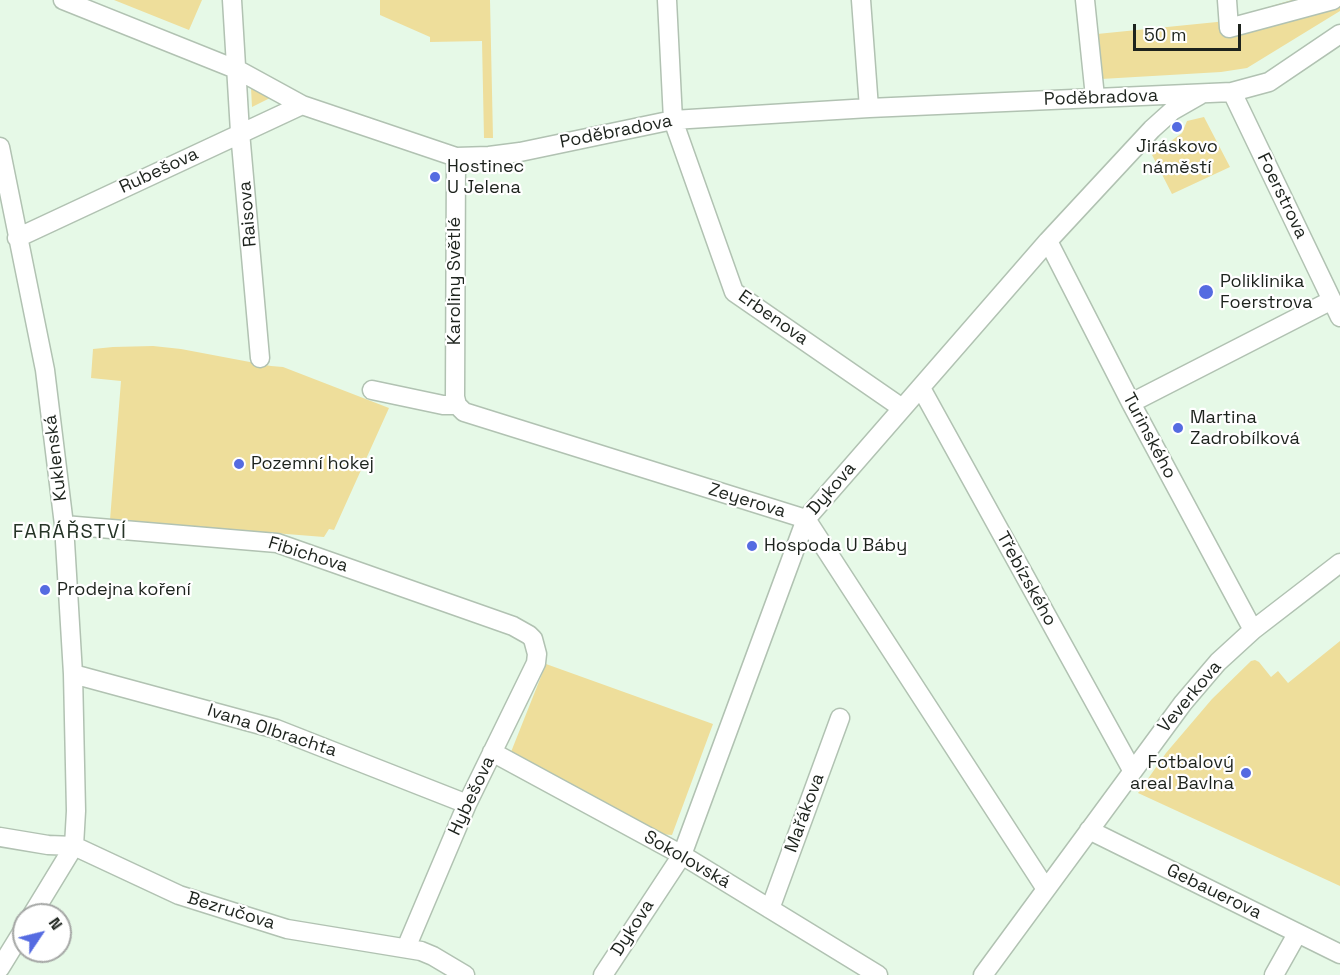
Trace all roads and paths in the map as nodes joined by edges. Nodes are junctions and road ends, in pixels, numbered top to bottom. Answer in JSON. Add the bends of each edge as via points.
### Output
{"nodes":[{"id":1,"x":63,"y":0,"type":"edge"},
{"id":2,"x":232,"y":0,"type":"edge"},
{"id":3,"x":668,"y":0,"type":"edge"},
{"id":4,"x":861,"y":0,"type":"edge"},
{"id":5,"x":1085,"y":0,"type":"edge"},
{"id":6,"x":1227,"y":0,"type":"edge"},
{"id":7,"x":1333,"y":0,"type":"edge"},
{"id":8,"x":1340,"y":34,"type":"edge"},
{"id":9,"x":238,"y":70,"type":"junction"},
{"id":10,"x":1232,"y":92,"type":"junction"},
{"id":11,"x":1202,"y":94,"type":"junction"},
{"id":12,"x":1095,"y":97,"type":"junction"},
{"id":13,"x":302,"y":105,"type":"junction"},
{"id":14,"x":869,"y":108,"type":"junction"},
{"id":15,"x":673,"y":120,"type":"junction"},
{"id":16,"x":240,"y":132,"type":"junction"},
{"id":17,"x":0,"y":147,"type":"edge"},
{"id":18,"x":456,"y":157,"type":"junction"},
{"id":19,"x":17,"y":238,"type":"junction"},
{"id":20,"x":1048,"y":241,"type":"junction"},
{"id":21,"x":1332,"y":300,"type":"junction"},
{"id":22,"x":1340,"y":317,"type":"edge"},
{"id":23,"x":260,"y":358,"type":"dead end"},
{"id":24,"x":921,"y":388,"type":"junction"},
{"id":25,"x":372,"y":390,"type":"dead end"},
{"id":26,"x":1131,"y":403,"type":"junction"},
{"id":27,"x":457,"y":405,"type":"junction"},
{"id":28,"x":902,"y":408,"type":"junction"},
{"id":29,"x":806,"y":519,"type":"junction"},
{"id":30,"x":64,"y":525,"type":"junction"},
{"id":31,"x":1340,"y":563,"type":"edge"},
{"id":32,"x":1253,"y":630,"type":"junction"},
{"id":33,"x":536,"y":644,"type":"joint"},
{"id":34,"x":73,"y":674,"type":"junction"},
{"id":35,"x":840,"y":718,"type":"dead end"},
{"id":36,"x":492,"y":752,"type":"junction"},
{"id":37,"x":1132,"y":770,"type":"junction"},
{"id":38,"x":467,"y":804,"type":"junction"},
{"id":39,"x":1089,"y":830,"type":"junction"},
{"id":40,"x":0,"y":837,"type":"edge"},
{"id":41,"x":74,"y":846,"type":"junction"},
{"id":42,"x":682,"y":855,"type":"junction"},
{"id":43,"x":1046,"y":889,"type":"junction"},
{"id":44,"x":39,"y":903,"type":"edge"},
{"id":45,"x":770,"y":909,"type":"junction"},
{"id":46,"x":1297,"y":934,"type":"junction"},
{"id":47,"x":12,"y":948,"type":"edge"},
{"id":48,"x":406,"y":948,"type":"junction"},
{"id":49,"x":1340,"y":954,"type":"edge"},
{"id":50,"x":0,"y":968,"type":"edge"},
{"id":51,"x":465,"y":975,"type":"edge"},
{"id":52,"x":603,"y":975,"type":"edge"},
{"id":53,"x":878,"y":975,"type":"edge"},
{"id":54,"x":983,"y":975,"type":"edge"},
{"id":55,"x":1274,"y":975,"type":"edge"}],
"edges":[{"from":1,"to":9,"type":"street","name":"Poděbradova"},
{"from":2,"to":9,"type":"street","name":"Raisova"},
{"from":3,"to":15,"type":"street","name":"Erbenova"},
{"from":4,"to":14,"type":"street"},
{"from":5,"to":12,"type":"street"},
{"from":6,"to":7,"type":"street","via":[[1229,28]]},
{"from":8,"to":10,"type":"street","via":[[1269,82]]},
{"from":9,"to":13,"type":"street","name":"Poděbradova"},
{"from":9,"to":16,"type":"street","name":"Raisova"},
{"from":10,"to":11,"type":"street"},
{"from":10,"to":21,"type":"street","name":"Foerstrova"},
{"from":11,"to":12,"type":"street","name":"Poděbradova"},
{"from":11,"to":20,"type":"street","name":"Dykova","via":[[1172,111],[1152,129]]},
{"from":12,"to":14,"type":"street","name":"Poděbradova"},
{"from":13,"to":16,"type":"street","name":"Rubešova"},
{"from":13,"to":18,"type":"street","name":"Poděbradova"},
{"from":14,"to":15,"type":"street","name":"Poděbradova"},
{"from":15,"to":18,"type":"street","name":"Poděbradova","via":[[520,152]]},
{"from":15,"to":28,"type":"street","name":"Erbenova","via":[[734,292]]},
{"from":16,"to":19,"type":"street","name":"Rubešova"},
{"from":16,"to":23,"type":"street","name":"Raisova"},
{"from":17,"to":19,"type":"street","name":"Kuklenská"},
{"from":18,"to":27,"type":"street","name":"Karoliny Světlé"},
{"from":19,"to":30,"type":"street","name":"Kuklenská","via":[[45,370]]},
{"from":20,"to":24,"type":"street","name":"Dykova"},
{"from":20,"to":26,"type":"street","name":"Turinského"},
{"from":21,"to":22,"type":"street","name":"Foerstrova"},
{"from":21,"to":26,"type":"street"},
{"from":24,"to":28,"type":"street","name":"Dykova"},
{"from":24,"to":37,"type":"street","name":"Třebízského"},
{"from":25,"to":27,"type":"street","name":"Zeyerova"},
{"from":26,"to":32,"type":"street","name":"Turinského"},
{"from":27,"to":29,"type":"street","name":"Zeyerova","via":[[464,412]]},
{"from":28,"to":29,"type":"street","name":"Dykova"},
{"from":29,"to":42,"type":"street","name":"Dykova"},
{"from":29,"to":43,"type":"street","name":"Zeyerova"},
{"from":30,"to":33,"type":"street","name":"Fibichova","via":[[277,543],[513,626]]},
{"from":30,"to":34,"type":"street","name":"Kuklenská"},
{"from":31,"to":32,"type":"street","name":"Veverkova"},
{"from":32,"to":37,"type":"street","name":"Veverkova","via":[[1182,702]]},
{"from":33,"to":36,"type":"street","name":"Hybešova","via":[[536,663]]},
{"from":34,"to":38,"type":"street","name":"Ivana Olbrachta","via":[[276,729]]},
{"from":34,"to":41,"type":"street","name":"Kuklenská"},
{"from":35,"to":45,"type":"street","name":"Mařákova"},
{"from":36,"to":38,"type":"street","name":"Hybešova"},
{"from":36,"to":42,"type":"street","name":"Sokolovská"},
{"from":37,"to":39,"type":"street","name":"Veverkova"},
{"from":38,"to":48,"type":"street","name":"Hybešova"},
{"from":39,"to":43,"type":"street","name":"Veverkova"},
{"from":39,"to":46,"type":"street","name":"Gebauerova"},
{"from":40,"to":41,"type":"street","name":"Bezručova"},
{"from":41,"to":44,"type":"street"},
{"from":41,"to":48,"type":"street","name":"Bezručova","via":[[179,895],[287,929]]},
{"from":42,"to":45,"type":"street","name":"Sokolovská"},
{"from":42,"to":52,"type":"street","name":"Dykova"},
{"from":43,"to":54,"type":"street","name":"Veverkova"},
{"from":45,"to":53,"type":"street","name":"Sokolovská"},
{"from":46,"to":49,"type":"street","name":"Gebauerova"},
{"from":46,"to":55,"type":"street"},
{"from":47,"to":50,"type":"street"},
{"from":48,"to":51,"type":"street","name":"Bezručova","via":[[433,956]]}]}
